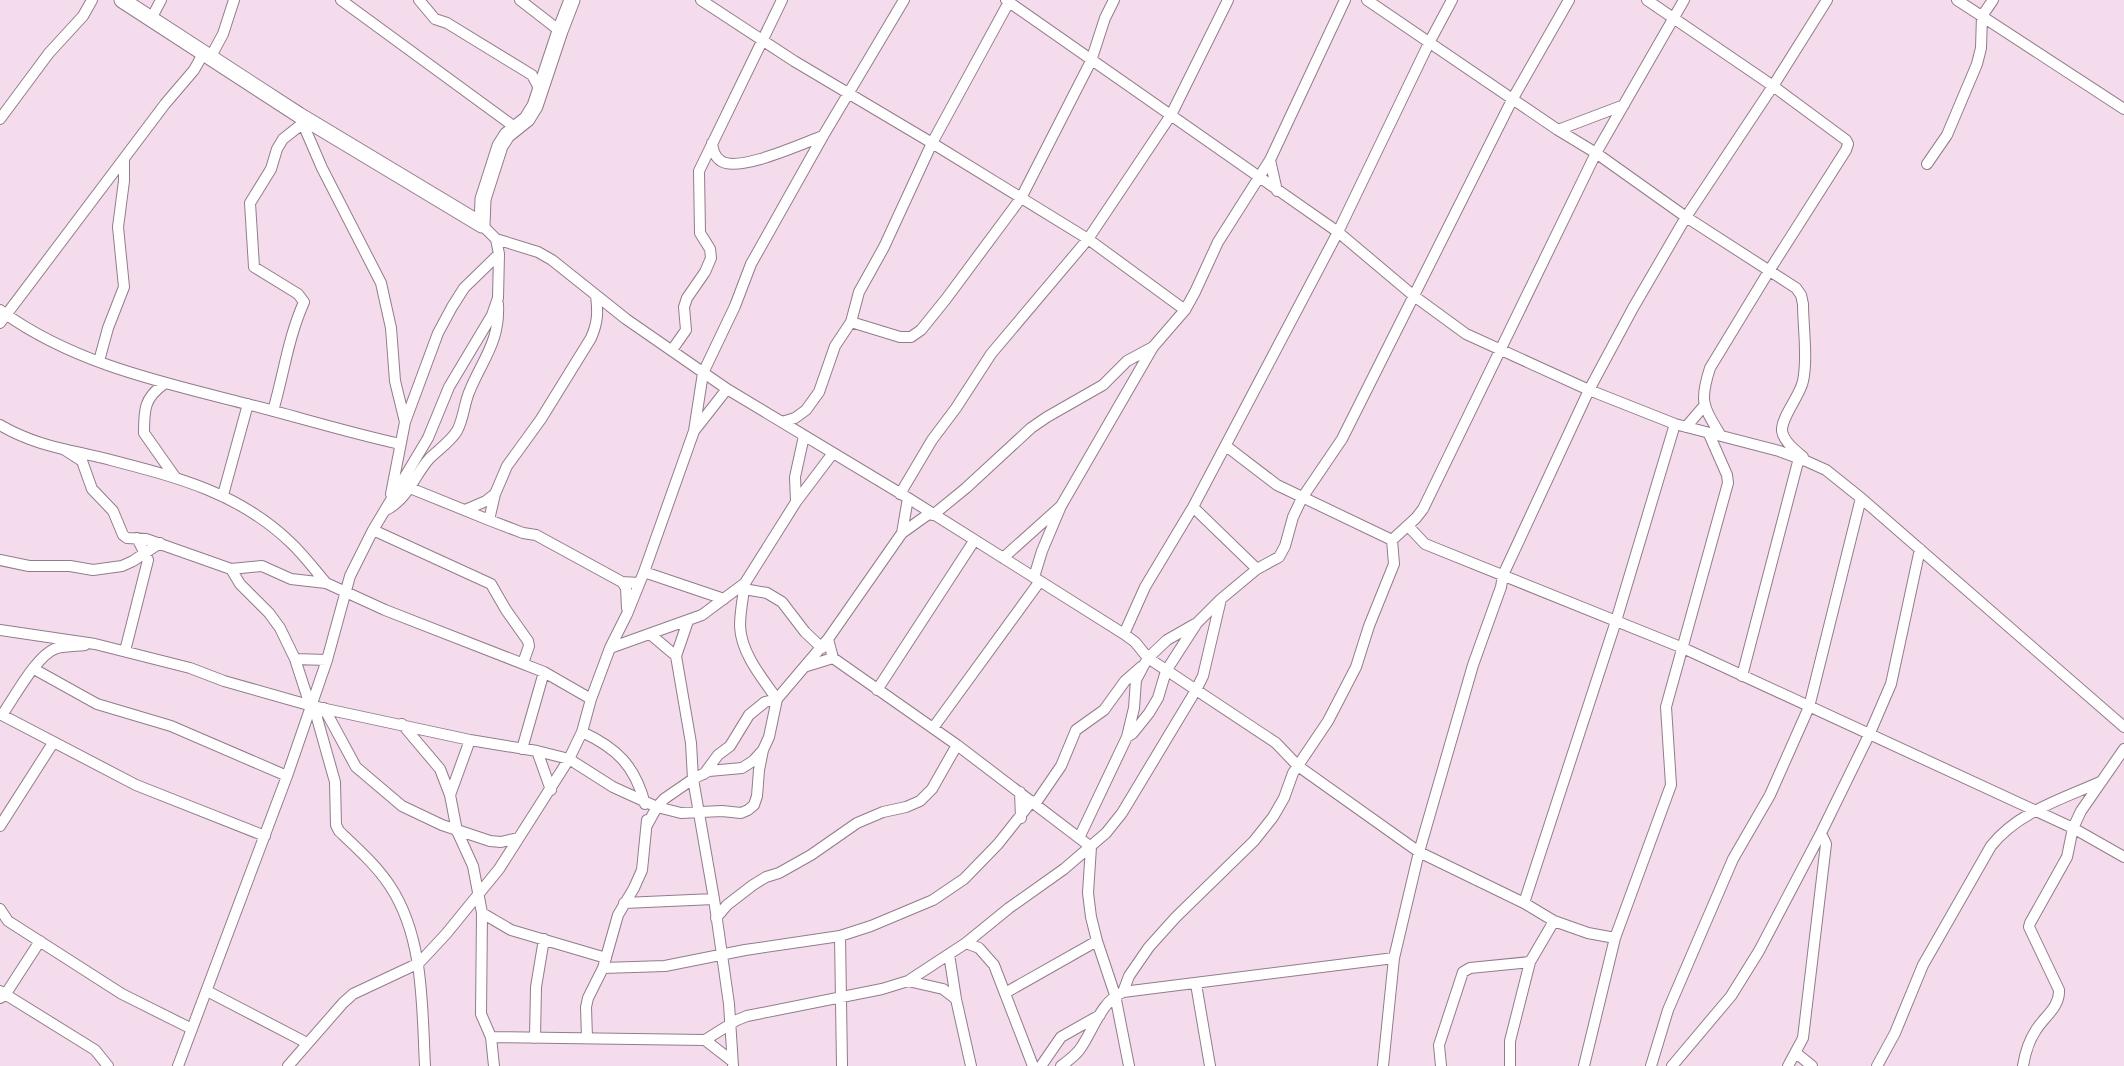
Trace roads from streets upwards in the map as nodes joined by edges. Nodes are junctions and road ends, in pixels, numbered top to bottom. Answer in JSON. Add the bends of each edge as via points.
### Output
{"nodes":[{"id":1,"x":92,"y":0,"type":"edge"},
{"id":2,"x":122,"y":0,"type":"edge"},
{"id":3,"x":161,"y":0,"type":"edge"},
{"id":4,"x":234,"y":0,"type":"edge"},
{"id":5,"x":341,"y":0,"type":"edge"},
{"id":6,"x":419,"y":0,"type":"edge"},
{"id":7,"x":520,"y":0,"type":"edge"},
{"id":8,"x":572,"y":0,"type":"edge"},
{"id":9,"x":701,"y":0,"type":"edge"},
{"id":10,"x":782,"y":0,"type":"edge"},
{"id":11,"x":904,"y":0,"type":"edge"},
{"id":12,"x":1114,"y":0,"type":"edge"},
{"id":13,"x":1228,"y":0,"type":"edge"},
{"id":14,"x":1345,"y":0,"type":"edge"},
{"id":15,"x":1368,"y":0,"type":"edge"},
{"id":16,"x":1452,"y":0,"type":"edge"},
{"id":17,"x":1569,"y":0,"type":"edge"},
{"id":18,"x":1647,"y":0,"type":"edge"},
{"id":19,"x":1684,"y":0,"type":"edge"},
{"id":20,"x":1827,"y":0,"type":"edge"},
{"id":21,"x":1957,"y":0,"type":"edge"},
{"id":22,"x":1993,"y":0,"type":"edge"},
{"id":23,"x":1008,"y":1,"type":"edge"},
{"id":24,"x":1982,"y":16,"type":"junction"},
{"id":25,"x":1674,"y":18,"type":"junction"},
{"id":26,"x":151,"y":19,"type":"junction"},
{"id":27,"x":560,"y":31,"type":"junction"},
{"id":28,"x":762,"y":40,"type":"junction"},
{"id":29,"x":1429,"y":43,"type":"junction"},
{"id":30,"x":207,"y":56,"type":"junction"},
{"id":31,"x":1091,"y":61,"type":"junction"},
{"id":32,"x":1773,"y":86,"type":"junction"},
{"id":33,"x":540,"y":90,"type":"junction"},
{"id":34,"x":849,"y":94,"type":"junction"},
{"id":35,"x":1512,"y":100,"type":"junction"},
{"id":36,"x":1624,"y":104,"type":"junction"},
{"id":37,"x":2124,"y":109,"type":"edge"},
{"id":38,"x":1171,"y":115,"type":"junction"},
{"id":39,"x":1,"y":116,"type":"edge"},
{"id":40,"x":300,"y":119,"type":"junction"},
{"id":41,"x":516,"y":128,"type":"junction"},
{"id":42,"x":1558,"y":130,"type":"junction"},
{"id":43,"x":823,"y":136,"type":"junction"},
{"id":44,"x":712,"y":143,"type":"junction"},
{"id":45,"x":932,"y":143,"type":"junction"},
{"id":46,"x":1596,"y":153,"type":"junction"},
{"id":47,"x":124,"y":160,"type":"junction"},
{"id":48,"x":1270,"y":160,"type":"junction"},
{"id":49,"x":1927,"y":164,"type":"dead end"},
{"id":50,"x":1260,"y":178,"type":"junction"},
{"id":51,"x":1277,"y":191,"type":"junction"},
{"id":52,"x":1020,"y":198,"type":"junction"},
{"id":53,"x":1686,"y":216,"type":"junction"},
{"id":54,"x":482,"y":225,"type":"junction"},
{"id":55,"x":1338,"y":232,"type":"junction"},
{"id":56,"x":496,"y":239,"type":"junction"},
{"id":57,"x":1088,"y":240,"type":"junction"},
{"id":58,"x":500,"y":254,"type":"junction"},
{"id":59,"x":1769,"y":270,"type":"junction"},
{"id":60,"x":596,"y":295,"type":"junction"},
{"id":61,"x":1414,"y":296,"type":"junction"},
{"id":62,"x":498,"y":298,"type":"junction"},
{"id":63,"x":3,"y":313,"type":"edge"},
{"id":64,"x":1182,"y":313,"type":"junction"},
{"id":65,"x":851,"y":322,"type":"junction"},
{"id":66,"x":0,"y":324,"type":"edge"},
{"id":67,"x":1153,"y":347,"type":"junction"},
{"id":68,"x":672,"y":350,"type":"junction"},
{"id":69,"x":1500,"y":351,"type":"junction"},
{"id":70,"x":99,"y":361,"type":"junction"},
{"id":71,"x":704,"y":373,"type":"junction"},
{"id":72,"x":164,"y":384,"type":"junction"},
{"id":73,"x":728,"y":389,"type":"junction"},
{"id":74,"x":1589,"y":390,"type":"junction"},
{"id":75,"x":248,"y":404,"type":"junction"},
{"id":76,"x":1704,"y":406,"type":"junction"},
{"id":77,"x":273,"y":410,"type":"junction"},
{"id":78,"x":405,"y":422,"type":"junction"},
{"id":79,"x":782,"y":422,"type":"junction"},
{"id":80,"x":0,"y":424,"type":"edge"},
{"id":81,"x":1675,"y":424,"type":"junction"},
{"id":82,"x":1686,"y":427,"type":"junction"},
{"id":83,"x":694,"y":431,"type":"junction"},
{"id":84,"x":1709,"y":434,"type":"junction"},
{"id":85,"x":804,"y":436,"type":"junction"},
{"id":86,"x":1721,"y":436,"type":"junction"},
{"id":87,"x":400,"y":444,"type":"junction"},
{"id":88,"x":1226,"y":446,"type":"junction"},
{"id":89,"x":65,"y":450,"type":"junction"},
{"id":90,"x":833,"y":453,"type":"junction"},
{"id":91,"x":1802,"y":459,"type":"junction"},
{"id":92,"x":174,"y":477,"type":"junction"},
{"id":93,"x":410,"y":488,"type":"junction"},
{"id":94,"x":495,"y":494,"type":"junction"},
{"id":95,"x":224,"y":495,"type":"junction"},
{"id":96,"x":904,"y":496,"type":"junction"},
{"id":97,"x":1302,"y":498,"type":"junction"},
{"id":98,"x":1861,"y":498,"type":"junction"},
{"id":99,"x":796,"y":502,"type":"junction"},
{"id":100,"x":387,"y":506,"type":"junction"},
{"id":101,"x":1061,"y":506,"type":"junction"},
{"id":102,"x":1193,"y":508,"type":"junction"},
{"id":103,"x":465,"y":510,"type":"junction"},
{"id":104,"x":932,"y":514,"type":"junction"},
{"id":105,"x":489,"y":520,"type":"junction"},
{"id":106,"x":1408,"y":526,"type":"junction"},
{"id":107,"x":373,"y":530,"type":"junction"},
{"id":108,"x":902,"y":533,"type":"junction"},
{"id":109,"x":137,"y":538,"type":"junction"},
{"id":110,"x":1392,"y":540,"type":"junction"},
{"id":111,"x":974,"y":541,"type":"junction"},
{"id":112,"x":160,"y":543,"type":"junction"},
{"id":113,"x":1920,"y":549,"type":"junction"},
{"id":114,"x":146,"y":553,"type":"junction"},
{"id":115,"x":1003,"y":558,"type":"junction"},
{"id":116,"x":0,"y":560,"type":"edge"},
{"id":117,"x":231,"y":569,"type":"junction"},
{"id":118,"x":1257,"y":569,"type":"junction"},
{"id":119,"x":644,"y":572,"type":"junction"},
{"id":120,"x":1503,"y":575,"type":"junction"},
{"id":121,"x":1037,"y":579,"type":"junction"},
{"id":122,"x":622,"y":582,"type":"junction"},
{"id":123,"x":326,"y":583,"type":"junction"},
{"id":124,"x":639,"y":583,"type":"junction"},
{"id":125,"x":744,"y":586,"type":"junction"},
{"id":126,"x":345,"y":591,"type":"junction"},
{"id":127,"x":724,"y":599,"type":"junction"},
{"id":128,"x":1221,"y":599,"type":"junction"},
{"id":129,"x":627,"y":614,"type":"junction"},
{"id":130,"x":688,"y":621,"type":"junction"},
{"id":131,"x":1616,"y":621,"type":"junction"},
{"id":132,"x":1197,"y":623,"type":"junction"},
{"id":133,"x":0,"y":630,"type":"edge"},
{"id":134,"x":650,"y":634,"type":"junction"},
{"id":135,"x":1124,"y":634,"type":"junction"},
{"id":136,"x":828,"y":639,"type":"junction"},
{"id":137,"x":95,"y":644,"type":"junction"},
{"id":138,"x":610,"y":648,"type":"junction"},
{"id":139,"x":822,"y":648,"type":"junction"},
{"id":140,"x":1683,"y":648,"type":"junction"},
{"id":141,"x":125,"y":651,"type":"junction"},
{"id":142,"x":676,"y":656,"type":"junction"},
{"id":143,"x":833,"y":658,"type":"junction"},
{"id":144,"x":295,"y":659,"type":"junction"},
{"id":145,"x":327,"y":660,"type":"junction"},
{"id":146,"x":1146,"y":662,"type":"junction"},
{"id":147,"x":523,"y":663,"type":"junction"},
{"id":148,"x":807,"y":666,"type":"junction"},
{"id":149,"x":34,"y":669,"type":"junction"},
{"id":150,"x":1166,"y":670,"type":"junction"},
{"id":151,"x":544,"y":672,"type":"junction"},
{"id":152,"x":1742,"y":676,"type":"junction"},
{"id":153,"x":877,"y":690,"type":"junction"},
{"id":154,"x":1196,"y":690,"type":"junction"},
{"id":155,"x":591,"y":699,"type":"junction"},
{"id":156,"x":777,"y":699,"type":"junction"},
{"id":157,"x":317,"y":706,"type":"junction"},
{"id":158,"x":1809,"y":707,"type":"junction"},
{"id":159,"x":1,"y":715,"type":"edge"},
{"id":160,"x":402,"y":724,"type":"junction"},
{"id":161,"x":2124,"y":727,"type":"edge"},
{"id":162,"x":933,"y":728,"type":"junction"},
{"id":163,"x":582,"y":732,"type":"junction"},
{"id":164,"x":1869,"y":735,"type":"junction"},
{"id":165,"x":1127,"y":736,"type":"junction"},
{"id":166,"x":470,"y":740,"type":"junction"},
{"id":167,"x":53,"y":743,"type":"junction"},
{"id":168,"x":957,"y":745,"type":"junction"},
{"id":169,"x":522,"y":749,"type":"junction"},
{"id":170,"x":2124,"y":749,"type":"edge"},
{"id":171,"x":763,"y":750,"type":"junction"},
{"id":172,"x":537,"y":751,"type":"junction"},
{"id":173,"x":569,"y":759,"type":"junction"},
{"id":174,"x":1298,"y":766,"type":"junction"},
{"id":175,"x":704,"y":774,"type":"junction"},
{"id":176,"x":287,"y":776,"type":"junction"},
{"id":177,"x":693,"y":779,"type":"junction"},
{"id":178,"x":2100,"y":782,"type":"junction"},
{"id":179,"x":551,"y":790,"type":"junction"},
{"id":180,"x":1020,"y":792,"type":"junction"},
{"id":181,"x":450,"y":795,"type":"junction"},
{"id":182,"x":644,"y":801,"type":"junction"},
{"id":183,"x":1034,"y":802,"type":"junction"},
{"id":184,"x":657,"y":807,"type":"junction"},
{"id":185,"x":2036,"y":812,"type":"junction"},
{"id":186,"x":699,"y":813,"type":"junction"},
{"id":187,"x":1021,"y":818,"type":"junction"},
{"id":188,"x":647,"y":825,"type":"junction"},
{"id":189,"x":0,"y":826,"type":"edge"},
{"id":190,"x":2073,"y":828,"type":"junction"},
{"id":191,"x":458,"y":831,"type":"junction"},
{"id":192,"x":1821,"y":833,"type":"junction"},
{"id":193,"x":265,"y":836,"type":"junction"},
{"id":194,"x":518,"y":838,"type":"junction"},
{"id":195,"x":1078,"y":838,"type":"junction"},
{"id":196,"x":1091,"y":847,"type":"junction"},
{"id":197,"x":1420,"y":852,"type":"junction"},
{"id":198,"x":2124,"y":857,"type":"edge"},
{"id":199,"x":479,"y":894,"type":"junction"},
{"id":200,"x":714,"y":899,"type":"junction"},
{"id":201,"x":624,"y":903,"type":"junction"},
{"id":202,"x":1524,"y":903,"type":"junction"},
{"id":203,"x":0,"y":909,"type":"edge"},
{"id":204,"x":482,"y":913,"type":"junction"},
{"id":205,"x":716,"y":918,"type":"junction"},
{"id":206,"x":1554,"y":921,"type":"junction"},
{"id":207,"x":840,"y":936,"type":"junction"},
{"id":208,"x":1615,"y":938,"type":"junction"},
{"id":209,"x":544,"y":940,"type":"junction"},
{"id":210,"x":40,"y":941,"type":"junction"},
{"id":211,"x":1097,"y":941,"type":"junction"},
{"id":212,"x":966,"y":943,"type":"junction"},
{"id":213,"x":949,"y":954,"type":"junction"},
{"id":214,"x":721,"y":956,"type":"junction"},
{"id":215,"x":606,"y":958,"type":"junction"},
{"id":216,"x":1394,"y":958,"type":"junction"},
{"id":217,"x":1530,"y":962,"type":"junction"},
{"id":218,"x":419,"y":963,"type":"junction"},
{"id":219,"x":603,"y":968,"type":"junction"},
{"id":220,"x":908,"y":981,"type":"junction"},
{"id":221,"x":1196,"y":984,"type":"junction"},
{"id":222,"x":207,"y":991,"type":"junction"},
{"id":223,"x":1005,"y":992,"type":"junction"},
{"id":224,"x":2,"y":994,"type":"edge"},
{"id":225,"x":1119,"y":994,"type":"junction"},
{"id":226,"x":841,"y":997,"type":"junction"},
{"id":227,"x":956,"y":999,"type":"junction"},
{"id":228,"x":1100,"y":1015,"type":"junction"},
{"id":229,"x":730,"y":1024,"type":"junction"},
{"id":230,"x":192,"y":1029,"type":"junction"},
{"id":231,"x":491,"y":1037,"type":"junction"},
{"id":232,"x":535,"y":1038,"type":"junction"},
{"id":233,"x":587,"y":1038,"type":"junction"},
{"id":234,"x":705,"y":1040,"type":"junction"},
{"id":235,"x":307,"y":1043,"type":"junction"},
{"id":236,"x":1796,"y":1053,"type":"junction"},
{"id":237,"x":732,"y":1064,"type":"edge"},
{"id":238,"x":108,"y":1066,"type":"edge"},
{"id":239,"x":178,"y":1066,"type":"edge"},
{"id":240,"x":288,"y":1066,"type":"edge"},
{"id":241,"x":426,"y":1066,"type":"edge"},
{"id":242,"x":494,"y":1066,"type":"edge"},
{"id":243,"x":842,"y":1066,"type":"edge"},
{"id":244,"x":971,"y":1066,"type":"edge"},
{"id":245,"x":1033,"y":1066,"type":"edge"},
{"id":246,"x":1041,"y":1066,"type":"edge"},
{"id":247,"x":1061,"y":1066,"type":"edge"},
{"id":248,"x":1129,"y":1066,"type":"edge"},
{"id":249,"x":1210,"y":1066,"type":"edge"},
{"id":250,"x":1383,"y":1066,"type":"edge"},
{"id":251,"x":1441,"y":1066,"type":"edge"},
{"id":252,"x":1510,"y":1066,"type":"edge"},
{"id":253,"x":1584,"y":1066,"type":"edge"},
{"id":254,"x":1651,"y":1066,"type":"edge"},
{"id":255,"x":1672,"y":1066,"type":"edge"},
{"id":256,"x":1788,"y":1066,"type":"edge"},
{"id":257,"x":1812,"y":1066,"type":"edge"},
{"id":258,"x":1877,"y":1066,"type":"edge"},
{"id":259,"x":2023,"y":1066,"type":"edge"}],
"edges":[{"from":1,"to":39,"type":"street","via":[[83,16],[49,52]]},
{"from":2,"to":26,"type":"street"},
{"from":3,"to":26,"type":"street"},
{"from":4,"to":30,"type":"street","via":[[223,34]]},
{"from":5,"to":41,"type":"street"},
{"from":6,"to":33,"type":"street","via":[[435,19],[447,23],[532,75]]},
{"from":7,"to":27,"type":"street"},
{"from":8,"to":27,"type":"street"},
{"from":9,"to":28,"type":"street"},
{"from":10,"to":28,"type":"street"},
{"from":11,"to":34,"type":"street"},
{"from":12,"to":31,"type":"street","via":[[1105,18]]},
{"from":13,"to":38,"type":"street"},
{"from":14,"to":48,"type":"street"},
{"from":15,"to":29,"type":"street"},
{"from":16,"to":29,"type":"street"},
{"from":17,"to":35,"type":"street"},
{"from":18,"to":25,"type":"street"},
{"from":19,"to":25,"type":"street"},
{"from":20,"to":32,"type":"street"},
{"from":21,"to":24,"type":"street"},
{"from":22,"to":24,"type":"street"},
{"from":23,"to":31,"type":"street"},
{"from":23,"to":45,"type":"street"},
{"from":24,"to":37,"type":"street"},
{"from":24,"to":49,"type":"street","via":[[1981,48],[1977,64],[1947,135]]},
{"from":25,"to":32,"type":"street"},
{"from":25,"to":36,"type":"street"},
{"from":26,"to":30,"type":"street"},
{"from":27,"to":33,"type":"street"},
{"from":28,"to":34,"type":"street"},
{"from":28,"to":44,"type":"street"},
{"from":29,"to":35,"type":"street"},
{"from":29,"to":55,"type":"street"},
{"from":30,"to":40,"type":"street"},
{"from":30,"to":47,"type":"street","via":[[165,104]]},
{"from":31,"to":38,"type":"street"},
{"from":31,"to":52,"type":"street"},
{"from":32,"to":53,"type":"street"},
{"from":32,"to":59,"type":"street","via":[[1848,144]]},
{"from":33,"to":41,"type":"street","via":[[527,119]]},
{"from":34,"to":43,"type":"street"},
{"from":34,"to":45,"type":"street"},
{"from":35,"to":42,"type":"street"},
{"from":35,"to":61,"type":"street"},
{"from":36,"to":42,"type":"street"},
{"from":36,"to":46,"type":"street"},
{"from":38,"to":50,"type":"street"},
{"from":38,"to":57,"type":"street"},
{"from":40,"to":54,"type":"street"},
{"from":40,"to":77,"type":"street","via":[[277,149],[271,169],[254,195],[250,207],[254,267],[298,294],[304,302],[290,337],[283,376]]},
{"from":40,"to":78,"type":"street","via":[[381,283],[391,328],[395,381]]},
{"from":41,"to":54,"type":"street","via":[[507,135],[500,146],[482,199]]},
{"from":42,"to":46,"type":"street"},
{"from":43,"to":44,"type":"street","via":[[760,160],[736,164],[722,162],[716,157]]},
{"from":43,"to":71,"type":"street","via":[[751,264]]},
{"from":44,"to":68,"type":"street","via":[[698,176],[701,202],[698,223],[700,233],[710,249],[711,258],[705,272],[687,298],[684,307],[686,330]]},
{"from":45,"to":52,"type":"street"},
{"from":45,"to":65,"type":"street","via":[[884,247],[859,292]]},
{"from":46,"to":53,"type":"street"},
{"from":46,"to":69,"type":"street"},
{"from":47,"to":63,"type":"street"},
{"from":47,"to":70,"type":"street","via":[[118,227],[124,287],[108,328]]},
{"from":48,"to":50,"type":"street"},
{"from":48,"to":51,"type":"street"},
{"from":50,"to":51,"type":"street"},
{"from":50,"to":64,"type":"street","via":[[1218,242],[1195,292]]},
{"from":51,"to":55,"type":"street"},
{"from":52,"to":57,"type":"street"},
{"from":52,"to":65,"type":"street","via":[[969,270],[921,330],[911,337],[900,337]]},
{"from":53,"to":59,"type":"street"},
{"from":53,"to":74,"type":"street"},
{"from":54,"to":56,"type":"street"},
{"from":55,"to":61,"type":"street"},
{"from":55,"to":88,"type":"street"},
{"from":56,"to":58,"type":"street"},
{"from":56,"to":60,"type":"street","via":[[538,252]]},
{"from":57,"to":64,"type":"street","via":[[1175,302]]},
{"from":57,"to":96,"type":"street","via":[[991,354],[932,440]]},
{"from":58,"to":62,"type":"street"},
{"from":58,"to":78,"type":"street","via":[[464,288],[452,307],[427,358]]},
{"from":59,"to":76,"type":"street","via":[[1710,368],[1704,385]]},
{"from":59,"to":91,"type":"street","via":[[1796,288],[1802,304],[1804,378],[1782,425],[1786,441]]},
{"from":60,"to":68,"type":"street"},
{"from":60,"to":94,"type":"street","via":[[597,324],[590,338],[541,419],[507,466]]},
{"from":61,"to":69,"type":"street","via":[[1466,334]]},
{"from":61,"to":97,"type":"street","via":[[1342,439]]},
{"from":62,"to":93,"type":"street","via":[[499,317],[491,349],[470,390],[460,424],[456,432],[429,460]]},
{"from":62,"to":100,"type":"street","via":[[481,337],[449,386],[428,438]]},
{"from":63,"to":66,"type":"street"},
{"from":63,"to":70,"type":"street","via":[[33,332]]},
{"from":64,"to":67,"type":"street"},
{"from":65,"to":79,"type":"street","via":[[835,346],[819,392],[806,410],[795,418]]},
{"from":67,"to":101,"type":"street"},
{"from":67,"to":104,"type":"street","via":[[1127,361],[1103,385],[1031,428],[966,488]]},
{"from":68,"to":71,"type":"street"},
{"from":69,"to":74,"type":"street"},
{"from":69,"to":106,"type":"street","via":[[1423,509]]},
{"from":70,"to":72,"type":"street"},
{"from":71,"to":73,"type":"street"},
{"from":71,"to":83,"type":"street"},
{"from":72,"to":75,"type":"street"},
{"from":72,"to":92,"type":"street","via":[[152,392],[148,399],[144,433]]},
{"from":73,"to":79,"type":"street"},
{"from":73,"to":83,"type":"street"},
{"from":74,"to":81,"type":"street"},
{"from":74,"to":120,"type":"street"},
{"from":75,"to":77,"type":"street"},
{"from":75,"to":95,"type":"street"},
{"from":76,"to":82,"type":"street"},
{"from":76,"to":86,"type":"street"},
{"from":77,"to":87,"type":"street","via":[[353,434]]},
{"from":78,"to":87,"type":"street"},
{"from":79,"to":85,"type":"street"},
{"from":80,"to":89,"type":"street","via":[[29,440]]},
{"from":81,"to":82,"type":"street"},
{"from":81,"to":131,"type":"street"},
{"from":82,"to":84,"type":"street"},
{"from":83,"to":119,"type":"street"},
{"from":84,"to":86,"type":"street"},
{"from":84,"to":140,"type":"street","via":[[1728,483]]},
{"from":85,"to":90,"type":"street"},
{"from":85,"to":99,"type":"street","via":[[795,477]]},
{"from":86,"to":91,"type":"street"},
{"from":87,"to":100,"type":"street"},
{"from":88,"to":97,"type":"street","via":[[1277,485]]},
{"from":88,"to":102,"type":"street"},
{"from":89,"to":92,"type":"street"},
{"from":89,"to":109,"type":"street","via":[[82,461],[92,489],[112,511],[123,535],[127,538]]},
{"from":90,"to":96,"type":"street"},
{"from":90,"to":99,"type":"street"},
{"from":91,"to":98,"type":"street","via":[[1826,470]]},
{"from":91,"to":152,"type":"street"},
{"from":92,"to":95,"type":"street"},
{"from":93,"to":100,"type":"street","via":[[393,506]]},
{"from":93,"to":103,"type":"street"},
{"from":94,"to":103,"type":"street"},
{"from":94,"to":105,"type":"street"},
{"from":95,"to":123,"type":"street","via":[[284,536]]},
{"from":96,"to":104,"type":"street"},
{"from":96,"to":108,"type":"street"},
{"from":97,"to":110,"type":"street"},
{"from":97,"to":118,"type":"street","via":[[1292,517],[1285,546],[1278,557]]},
{"from":98,"to":113,"type":"street"},
{"from":98,"to":158,"type":"street"},
{"from":99,"to":125,"type":"street"},
{"from":100,"to":107,"type":"street"},
{"from":101,"to":115,"type":"street"},
{"from":101,"to":121,"type":"street","via":[[1042,551]]},
{"from":102,"to":118,"type":"street"},
{"from":102,"to":135,"type":"street","via":[[1146,587]]},
{"from":103,"to":105,"type":"street"},
{"from":104,"to":108,"type":"street"},
{"from":104,"to":111,"type":"street"},
{"from":105,"to":122,"type":"street","via":[[523,533],[536,535]]},
{"from":106,"to":110,"type":"street"},
{"from":106,"to":120,"type":"street","via":[[1425,544]]},
{"from":107,"to":126,"type":"street","via":[[358,557]]},
{"from":107,"to":147,"type":"street","via":[[491,584],[528,641],[529,646]]},
{"from":108,"to":136,"type":"street"},
{"from":109,"to":112,"type":"street"},
{"from":109,"to":114,"type":"street"},
{"from":110,"to":174,"type":"street","via":[[1394,564],[1356,667],[1328,721]]},
{"from":111,"to":115,"type":"street"},
{"from":111,"to":153,"type":"street"},
{"from":112,"to":114,"type":"street"},
{"from":112,"to":117,"type":"street"},
{"from":113,"to":161,"type":"street"},
{"from":113,"to":164,"type":"street","via":[[1890,684]]},
{"from":114,"to":116,"type":"street","via":[[122,566],[93,570],[70,566],[29,566]]},
{"from":114,"to":141,"type":"street","via":[[147,568]]},
{"from":115,"to":121,"type":"street"},
{"from":117,"to":123,"type":"street","via":[[262,566],[291,580]]},
{"from":117,"to":144,"type":"street","via":[[240,584],[280,628]]},
{"from":118,"to":128,"type":"street"},
{"from":119,"to":124,"type":"street"},
{"from":119,"to":127,"type":"street"},
{"from":120,"to":131,"type":"street"},
{"from":120,"to":197,"type":"street","via":[[1458,713]]},
{"from":121,"to":135,"type":"street"},
{"from":121,"to":162,"type":"street"},
{"from":122,"to":124,"type":"street"},
{"from":122,"to":129,"type":"street","via":[[626,588]]},
{"from":123,"to":126,"type":"street"},
{"from":124,"to":129,"type":"street"},
{"from":125,"to":127,"type":"street"},
{"from":125,"to":139,"type":"street","via":[[767,593],[782,602],[805,632]]},
{"from":125,"to":156,"type":"street","via":[[740,625],[746,651]]},
{"from":126,"to":145,"type":"street"},
{"from":126,"to":147,"type":"street","via":[[385,610]]},
{"from":127,"to":130,"type":"street","via":[[702,615]]},
{"from":128,"to":132,"type":"street"},
{"from":128,"to":154,"type":"street","via":[[1203,676]]},
{"from":129,"to":138,"type":"street"},
{"from":130,"to":134,"type":"street"},
{"from":130,"to":142,"type":"street"},
{"from":131,"to":140,"type":"street"},
{"from":131,"to":202,"type":"street"},
{"from":132,"to":146,"type":"street","via":[[1167,640]]},
{"from":132,"to":150,"type":"street"},
{"from":133,"to":137,"type":"street"},
{"from":134,"to":138,"type":"street"},
{"from":134,"to":142,"type":"street"},
{"from":135,"to":146,"type":"street","via":[[1135,642]]},
{"from":136,"to":139,"type":"street"},
{"from":136,"to":143,"type":"street"},
{"from":137,"to":141,"type":"street"},
{"from":137,"to":149,"type":"street","via":[[56,648]]},
{"from":138,"to":155,"type":"street"},
{"from":139,"to":148,"type":"street"},
{"from":140,"to":152,"type":"street"},
{"from":140,"to":208,"type":"street","via":[[1666,708],[1671,785]]},
{"from":141,"to":157,"type":"street"},
{"from":142,"to":177,"type":"street"},
{"from":143,"to":148,"type":"street"},
{"from":143,"to":153,"type":"street"},
{"from":144,"to":145,"type":"street"},
{"from":144,"to":157,"type":"street","via":[[307,696]]},
{"from":145,"to":157,"type":"street"},
{"from":146,"to":150,"type":"street"},
{"from":146,"to":165,"type":"street","via":[[1136,680],[1134,708]]},
{"from":146,"to":183,"type":"street","via":[[1125,681],[1104,710],[1076,730],[1061,766]]},
{"from":147,"to":151,"type":"street"},
{"from":148,"to":156,"type":"street"},
{"from":149,"to":159,"type":"street"},
{"from":149,"to":176,"type":"street","via":[[97,704],[171,726]]},
{"from":150,"to":154,"type":"street"},
{"from":150,"to":165,"type":"street","via":[[1158,698],[1133,733]]},
{"from":151,"to":155,"type":"street"},
{"from":151,"to":169,"type":"street"},
{"from":152,"to":158,"type":"street"},
{"from":153,"to":162,"type":"street"},
{"from":154,"to":174,"type":"street","via":[[1276,743]]},
{"from":154,"to":196,"type":"street","via":[[1122,813]]},
{"from":155,"to":163,"type":"street"},
{"from":156,"to":171,"type":"street","via":[[769,737]]},
{"from":156,"to":175,"type":"street","via":[[765,702],[749,714],[730,746],[718,755]]},
{"from":157,"to":160,"type":"street"},
{"from":157,"to":176,"type":"street"},
{"from":157,"to":191,"type":"street","via":[[365,776],[402,806]]},
{"from":157,"to":218,"type":"street","via":[[317,718],[335,782],[336,825],[391,887]]},
{"from":158,"to":164,"type":"street"},
{"from":158,"to":254,"type":"street","via":[[1770,795],[1732,859],[1668,1010]]},
{"from":159,"to":167,"type":"street"},
{"from":160,"to":166,"type":"street"},
{"from":160,"to":181,"type":"street","via":[[440,769]]},
{"from":162,"to":168,"type":"street"},
{"from":163,"to":173,"type":"street"},
{"from":163,"to":182,"type":"street","via":[[608,745],[623,759],[634,775]]},
{"from":164,"to":185,"type":"street"},
{"from":164,"to":192,"type":"street"},
{"from":165,"to":195,"type":"street"},
{"from":166,"to":169,"type":"street"},
{"from":166,"to":181,"type":"street"},
{"from":167,"to":189,"type":"street"},
{"from":167,"to":193,"type":"street","via":[[136,785]]},
{"from":168,"to":180,"type":"street"},
{"from":168,"to":205,"type":"street","via":[[932,789],[920,801],[858,823],[811,855],[753,885],[727,904]]},
{"from":169,"to":172,"type":"street"},
{"from":170,"to":178,"type":"street"},
{"from":171,"to":175,"type":"street","via":[[753,762],[742,768]]},
{"from":171,"to":186,"type":"street","via":[[758,796],[754,805],[741,813]]},
{"from":172,"to":173,"type":"street"},
{"from":172,"to":179,"type":"street"},
{"from":173,"to":179,"type":"street"},
{"from":173,"to":182,"type":"street","via":[[613,787]]},
{"from":174,"to":197,"type":"street"},
{"from":174,"to":225,"type":"street","via":[[1273,817],[1254,841],[1176,917],[1149,948]]},
{"from":175,"to":177,"type":"street"},
{"from":176,"to":193,"type":"street"},
{"from":177,"to":184,"type":"street","via":[[664,799]]},
{"from":177,"to":186,"type":"street"},
{"from":178,"to":185,"type":"street"},
{"from":178,"to":190,"type":"street"},
{"from":179,"to":194,"type":"street"},
{"from":180,"to":183,"type":"street"},
{"from":180,"to":187,"type":"street"},
{"from":181,"to":191,"type":"street"},
{"from":182,"to":184,"type":"street"},
{"from":182,"to":188,"type":"street"},
{"from":183,"to":187,"type":"street"},
{"from":183,"to":195,"type":"street"},
{"from":184,"to":186,"type":"street","via":[[681,813]]},
{"from":184,"to":188,"type":"street"},
{"from":185,"to":190,"type":"street"},
{"from":185,"to":258,"type":"street","via":[[2015,822],[2000,834],[1991,846],[1923,965],[1895,1033]]},
{"from":186,"to":200,"type":"street"},
{"from":187,"to":207,"type":"street","via":[[978,865],[949,890],[933,900]]},
{"from":188,"to":201,"type":"street","via":[[642,870]]},
{"from":190,"to":198,"type":"street"},
{"from":190,"to":259,"type":"street","via":[[2067,857],[2030,923],[2029,928],[2060,996],[2029,1042]]},
{"from":191,"to":194,"type":"street","via":[[490,841],[501,842]]},
{"from":191,"to":199,"type":"street","via":[[473,866]]},
{"from":192,"to":236,"type":"street","via":[[1826,844],[1803,1038]]},
{"from":192,"to":255,"type":"street","via":[[1759,951],[1731,996]]},
{"from":193,"to":222,"type":"street"},
{"from":194,"to":199,"type":"street","via":[[499,869]]},
{"from":195,"to":196,"type":"street"},
{"from":196,"to":211,"type":"street","via":[[1088,893]]},
{"from":196,"to":212,"type":"street"},
{"from":197,"to":202,"type":"street"},
{"from":197,"to":216,"type":"street"},
{"from":199,"to":204,"type":"street"},
{"from":199,"to":218,"type":"street"},
{"from":200,"to":201,"type":"street"},
{"from":200,"to":205,"type":"street"},
{"from":201,"to":215,"type":"street"},
{"from":202,"to":206,"type":"street"},
{"from":203,"to":210,"type":"street","via":[[8,920]]},
{"from":204,"to":209,"type":"street","via":[[506,928]]},
{"from":204,"to":231,"type":"street","via":[[481,1009]]},
{"from":205,"to":214,"type":"street"},
{"from":206,"to":208,"type":"street","via":[[1588,933]]},
{"from":206,"to":217,"type":"street"},
{"from":207,"to":214,"type":"street"},
{"from":207,"to":226,"type":"street"},
{"from":208,"to":253,"type":"street"},
{"from":209,"to":215,"type":"street"},
{"from":209,"to":232,"type":"street","via":[[536,986]]},
{"from":210,"to":224,"type":"street"},
{"from":210,"to":230,"type":"street","via":[[122,994]]},
{"from":211,"to":223,"type":"street"},
{"from":211,"to":225,"type":"street"},
{"from":212,"to":213,"type":"street"},
{"from":212,"to":223,"type":"street","via":[[979,948],[989,958]]},
{"from":213,"to":220,"type":"street"},
{"from":213,"to":227,"type":"street"},
{"from":214,"to":219,"type":"street","via":[[665,966]]},
{"from":214,"to":229,"type":"street"},
{"from":215,"to":219,"type":"street"},
{"from":216,"to":221,"type":"street"},
{"from":216,"to":250,"type":"street"},
{"from":217,"to":251,"type":"street","via":[[1470,968],[1463,972],[1439,1045]]},
{"from":217,"to":252,"type":"street","via":[[1510,1041]]},
{"from":218,"to":235,"type":"street","via":[[353,994]]},
{"from":218,"to":241,"type":"street"},
{"from":219,"to":233,"type":"street","via":[[588,998]]},
{"from":220,"to":226,"type":"street"},
{"from":220,"to":227,"type":"street","via":[[943,989]]},
{"from":221,"to":225,"type":"street"},
{"from":221,"to":249,"type":"street"},
{"from":222,"to":230,"type":"street"},
{"from":222,"to":235,"type":"street"},
{"from":223,"to":245,"type":"street"},
{"from":224,"to":238,"type":"street","via":[[95,1050]]},
{"from":225,"to":228,"type":"street"},
{"from":225,"to":248,"type":"street"},
{"from":226,"to":229,"type":"street","via":[[747,1016]]},
{"from":226,"to":243,"type":"street"},
{"from":227,"to":244,"type":"street"},
{"from":228,"to":246,"type":"street","via":[[1061,1037]]},
{"from":228,"to":247,"type":"street","via":[[1079,1050]]},
{"from":229,"to":234,"type":"street"},
{"from":229,"to":237,"type":"street"},
{"from":230,"to":239,"type":"street"},
{"from":231,"to":232,"type":"street"},
{"from":231,"to":242,"type":"street"},
{"from":232,"to":233,"type":"street"},
{"from":233,"to":234,"type":"street"},
{"from":234,"to":237,"type":"street"},
{"from":235,"to":240,"type":"street"},
{"from":236,"to":256,"type":"street"},
{"from":236,"to":257,"type":"street"}]}
